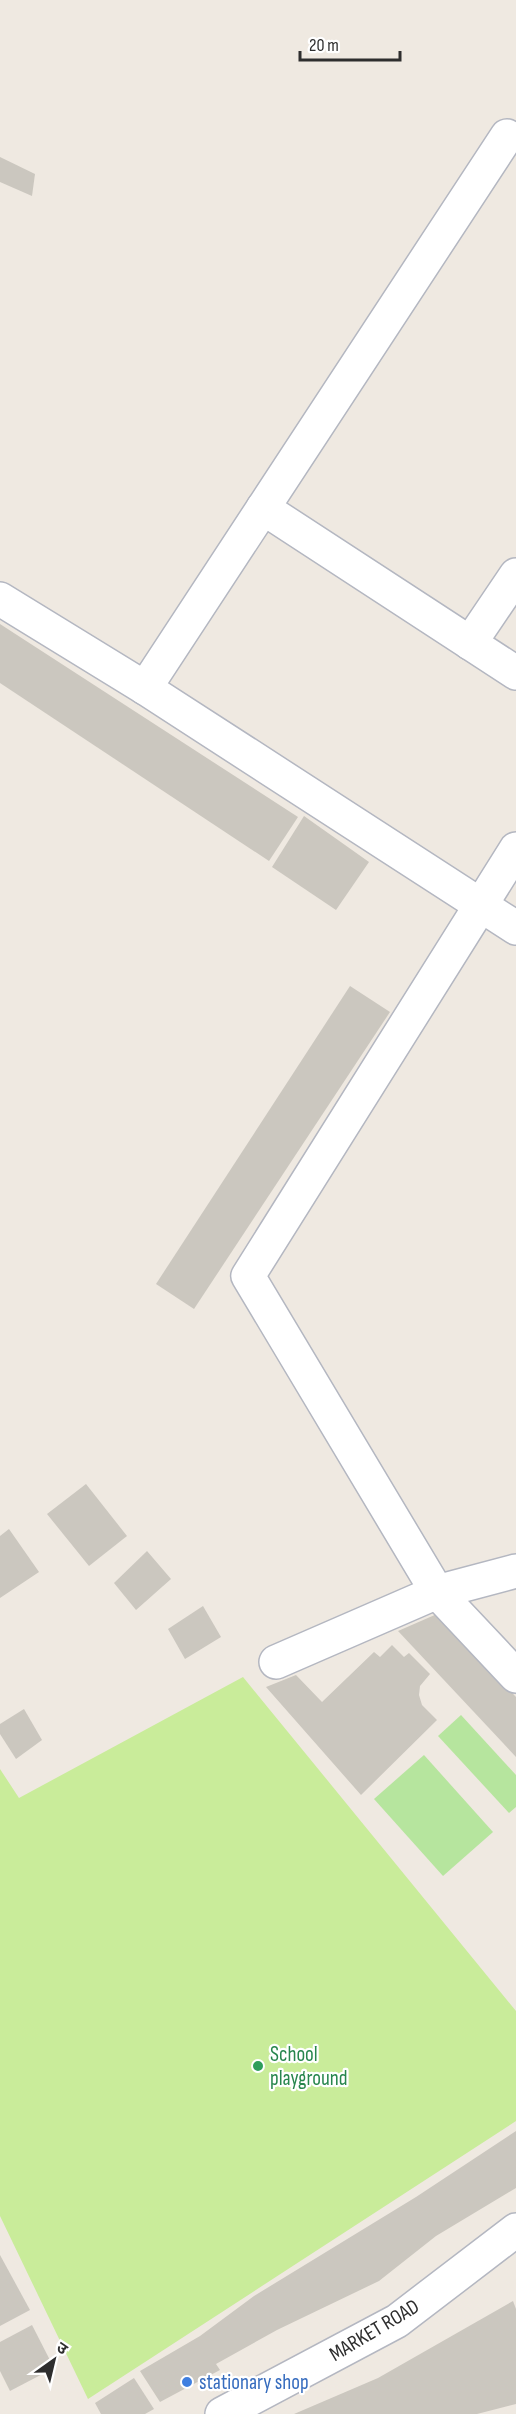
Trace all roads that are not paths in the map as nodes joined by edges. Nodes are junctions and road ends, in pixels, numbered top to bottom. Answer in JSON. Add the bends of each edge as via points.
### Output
{"nodes":[{"id":1,"x":507,"y":136,"type":"dead end"},
{"id":2,"x":263,"y":508,"type":"junction"},
{"id":3,"x":516,"y":575,"type":"edge"},
{"id":4,"x":0,"y":599,"type":"edge"},
{"id":5,"x":471,"y":644,"type":"junction"},
{"id":6,"x":516,"y":673,"type":"edge"},
{"id":7,"x":146,"y":688,"type":"junction"},
{"id":8,"x":516,"y":849,"type":"edge"},
{"id":9,"x":480,"y":905,"type":"junction"},
{"id":10,"x":516,"y":928,"type":"edge"},
{"id":11,"x":516,"y":1571,"type":"edge"},
{"id":12,"x":437,"y":1592,"type":"junction"},
{"id":13,"x":276,"y":1662,"type":"dead end"},
{"id":14,"x":516,"y":1676,"type":"edge"},
{"id":15,"x":516,"y":2230,"type":"edge"},
{"id":16,"x":222,"y":2414,"type":"edge"}],
"edges":[{"from":1,"to":2,"type":"street"},
{"from":2,"to":5,"type":"street"},
{"from":2,"to":7,"type":"street"},
{"from":3,"to":5,"type":"street"},
{"from":4,"to":7,"type":"street"},
{"from":5,"to":6,"type":"street"},
{"from":7,"to":9,"type":"street"},
{"from":8,"to":9,"type":"street"},
{"from":9,"to":10,"type":"street"},
{"from":9,"to":12,"type":"street","via":[[248,1276]]},
{"from":11,"to":12,"type":"street"},
{"from":12,"to":13,"type":"street"},
{"from":12,"to":14,"type":"street"},
{"from":15,"to":16,"type":"street","name":"MARKET ROAD","via":[[397,2320]]}]}
